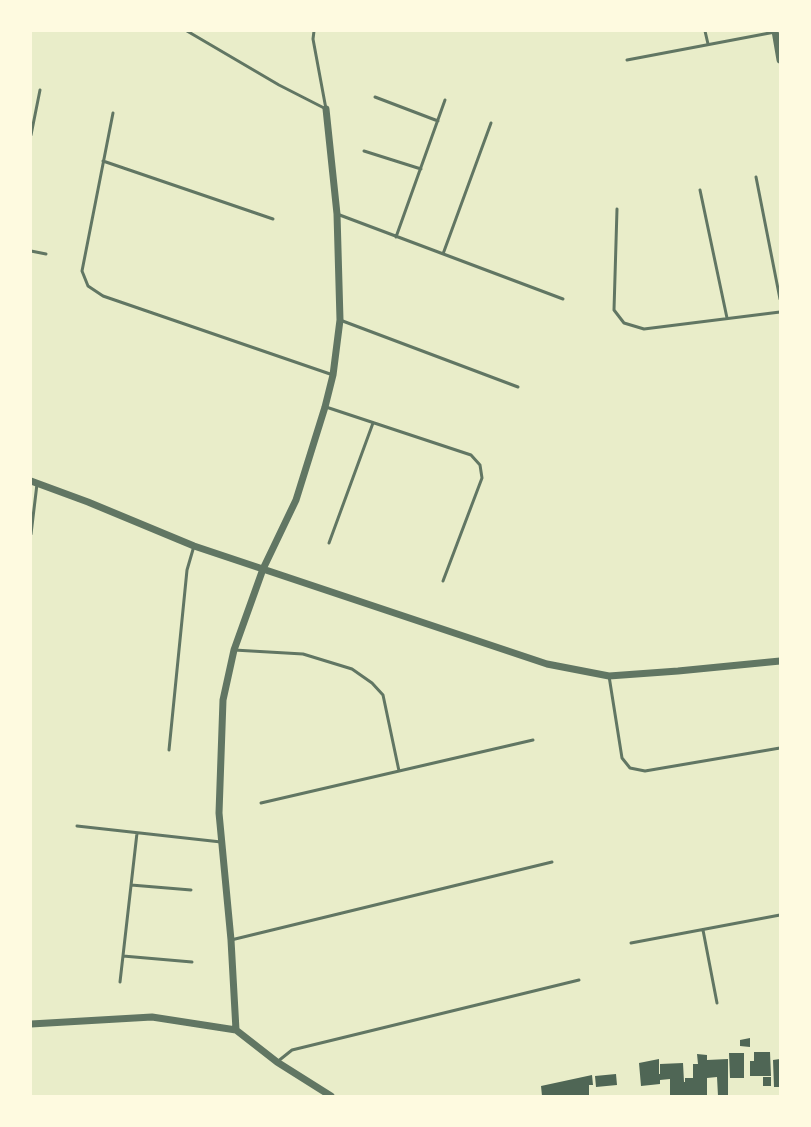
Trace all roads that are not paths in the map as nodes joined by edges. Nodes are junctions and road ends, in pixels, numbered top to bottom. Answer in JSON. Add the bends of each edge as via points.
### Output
{"nodes":[{"id":1,"x":187,"y":31,"type":"edge"},
{"id":2,"x":314,"y":31,"type":"edge"},
{"id":3,"x":705,"y":31,"type":"edge"},
{"id":4,"x":775,"y":31,"type":"edge"},
{"id":5,"x":708,"y":44,"type":"junction"},
{"id":6,"x":627,"y":60,"type":"dead end"},
{"id":7,"x":780,"y":60,"type":"edge"},
{"id":8,"x":40,"y":90,"type":"dead end"},
{"id":9,"x":375,"y":98,"type":"dead end"},
{"id":10,"x":446,"y":100,"type":"dead end"},
{"id":11,"x":326,"y":109,"type":"junction"},
{"id":12,"x":113,"y":113,"type":"dead end"},
{"id":13,"x":438,"y":121,"type":"junction"},
{"id":14,"x":492,"y":123,"type":"dead end"},
{"id":15,"x":31,"y":134,"type":"edge"},
{"id":16,"x":364,"y":150,"type":"dead end"},
{"id":17,"x":103,"y":162,"type":"junction"},
{"id":18,"x":421,"y":169,"type":"junction"},
{"id":19,"x":756,"y":177,"type":"dead end"},
{"id":20,"x":700,"y":190,"type":"dead end"},
{"id":21,"x":617,"y":210,"type":"dead end"},
{"id":22,"x":337,"y":214,"type":"junction"},
{"id":23,"x":273,"y":219,"type":"dead end"},
{"id":24,"x":396,"y":237,"type":"junction"},
{"id":25,"x":31,"y":251,"type":"edge"},
{"id":26,"x":46,"y":254,"type":"dead end"},
{"id":27,"x":443,"y":254,"type":"junction"},
{"id":28,"x":563,"y":299,"type":"dead end"},
{"id":29,"x":780,"y":299,"type":"edge"},
{"id":30,"x":780,"y":312,"type":"edge"},
{"id":31,"x":727,"y":318,"type":"junction"},
{"id":32,"x":340,"y":320,"type":"junction"},
{"id":33,"x":332,"y":375,"type":"junction"},
{"id":34,"x":518,"y":387,"type":"dead end"},
{"id":35,"x":325,"y":407,"type":"junction"},
{"id":36,"x":373,"y":423,"type":"junction"},
{"id":37,"x":34,"y":481,"type":"edge"},
{"id":38,"x":31,"y":534,"type":"edge"},
{"id":39,"x":329,"y":543,"type":"dead end"},
{"id":40,"x":194,"y":546,"type":"junction"},
{"id":41,"x":263,"y":569,"type":"junction"},
{"id":42,"x":443,"y":581,"type":"dead end"},
{"id":43,"x":234,"y":650,"type":"junction"},
{"id":44,"x":780,"y":661,"type":"edge"},
{"id":45,"x":609,"y":676,"type":"junction"},
{"id":46,"x":533,"y":740,"type":"dead end"},
{"id":47,"x":780,"y":748,"type":"edge"},
{"id":48,"x":169,"y":750,"type":"dead end"},
{"id":49,"x":399,"y":771,"type":"junction"},
{"id":50,"x":261,"y":803,"type":"dead end"},
{"id":51,"x":77,"y":826,"type":"dead end"},
{"id":52,"x":137,"y":833,"type":"junction"},
{"id":53,"x":223,"y":842,"type":"junction"},
{"id":54,"x":552,"y":862,"type":"dead end"},
{"id":55,"x":131,"y":885,"type":"junction"},
{"id":56,"x":191,"y":890,"type":"dead end"},
{"id":57,"x":780,"y":915,"type":"edge"},
{"id":58,"x":703,"y":930,"type":"junction"},
{"id":59,"x":231,"y":940,"type":"junction"},
{"id":60,"x":631,"y":943,"type":"dead end"},
{"id":61,"x":123,"y":956,"type":"junction"},
{"id":62,"x":192,"y":962,"type":"dead end"},
{"id":63,"x":579,"y":980,"type":"dead end"},
{"id":64,"x":120,"y":982,"type":"dead end"},
{"id":65,"x":717,"y":1003,"type":"dead end"},
{"id":66,"x":31,"y":1024,"type":"edge"},
{"id":67,"x":236,"y":1030,"type":"junction"},
{"id":68,"x":277,"y":1062,"type":"junction"},
{"id":69,"x":332,"y":1096,"type":"edge"}],
"edges":[{"from":1,"to":11,"type":"lane","via":[[279,85]]},
{"from":2,"to":11,"type":"lane","via":[[313,39]]},
{"from":3,"to":5,"type":"lane"},
{"from":4,"to":5,"type":"lane"},
{"from":4,"to":7,"type":"street"},
{"from":5,"to":6,"type":"lane"},
{"from":8,"to":15,"type":"lane"},
{"from":9,"to":13,"type":"lane"},
{"from":10,"to":13,"type":"lane"},
{"from":11,"to":22,"type":"street"},
{"from":12,"to":17,"type":"lane"},
{"from":13,"to":18,"type":"lane"},
{"from":14,"to":27,"type":"lane"},
{"from":16,"to":18,"type":"lane"},
{"from":17,"to":23,"type":"lane"},
{"from":17,"to":33,"type":"lane","via":[[82,271],[88,286],[103,296]]},
{"from":18,"to":24,"type":"lane"},
{"from":19,"to":29,"type":"lane"},
{"from":20,"to":31,"type":"lane"},
{"from":21,"to":31,"type":"lane","via":[[614,310],[624,323],[644,329]]},
{"from":22,"to":24,"type":"lane"},
{"from":22,"to":32,"type":"street"},
{"from":24,"to":27,"type":"lane"},
{"from":25,"to":26,"type":"lane"},
{"from":27,"to":28,"type":"lane"},
{"from":30,"to":31,"type":"lane"},
{"from":32,"to":33,"type":"street"},
{"from":32,"to":34,"type":"lane"},
{"from":33,"to":35,"type":"street"},
{"from":35,"to":36,"type":"lane"},
{"from":35,"to":41,"type":"street","via":[[296,500]]},
{"from":36,"to":39,"type":"lane"},
{"from":36,"to":42,"type":"lane","via":[[472,455],[480,465],[482,478]]},
{"from":37,"to":38,"type":"lane"},
{"from":37,"to":40,"type":"street"},
{"from":40,"to":41,"type":"street"},
{"from":40,"to":48,"type":"lane","via":[[187,570]]},
{"from":41,"to":43,"type":"street"},
{"from":41,"to":45,"type":"street","via":[[547,664]]},
{"from":43,"to":49,"type":"lane","via":[[302,654],[352,669],[372,683],[383,695]]},
{"from":43,"to":53,"type":"street","via":[[223,700],[219,813]]},
{"from":44,"to":45,"type":"street"},
{"from":45,"to":47,"type":"lane","via":[[622,758],[630,768],[645,771]]},
{"from":46,"to":49,"type":"lane"},
{"from":49,"to":50,"type":"lane"},
{"from":51,"to":52,"type":"lane"},
{"from":52,"to":53,"type":"lane"},
{"from":52,"to":55,"type":"lane"},
{"from":53,"to":59,"type":"street"},
{"from":54,"to":59,"type":"lane"},
{"from":55,"to":56,"type":"lane"},
{"from":55,"to":61,"type":"lane"},
{"from":57,"to":58,"type":"lane"},
{"from":58,"to":60,"type":"lane"},
{"from":58,"to":65,"type":"lane"},
{"from":59,"to":67,"type":"street"},
{"from":61,"to":62,"type":"lane"},
{"from":61,"to":64,"type":"lane"},
{"from":63,"to":68,"type":"lane","via":[[292,1050]]},
{"from":66,"to":67,"type":"street","via":[[152,1017]]},
{"from":67,"to":68,"type":"street"},
{"from":68,"to":69,"type":"street"}]}
